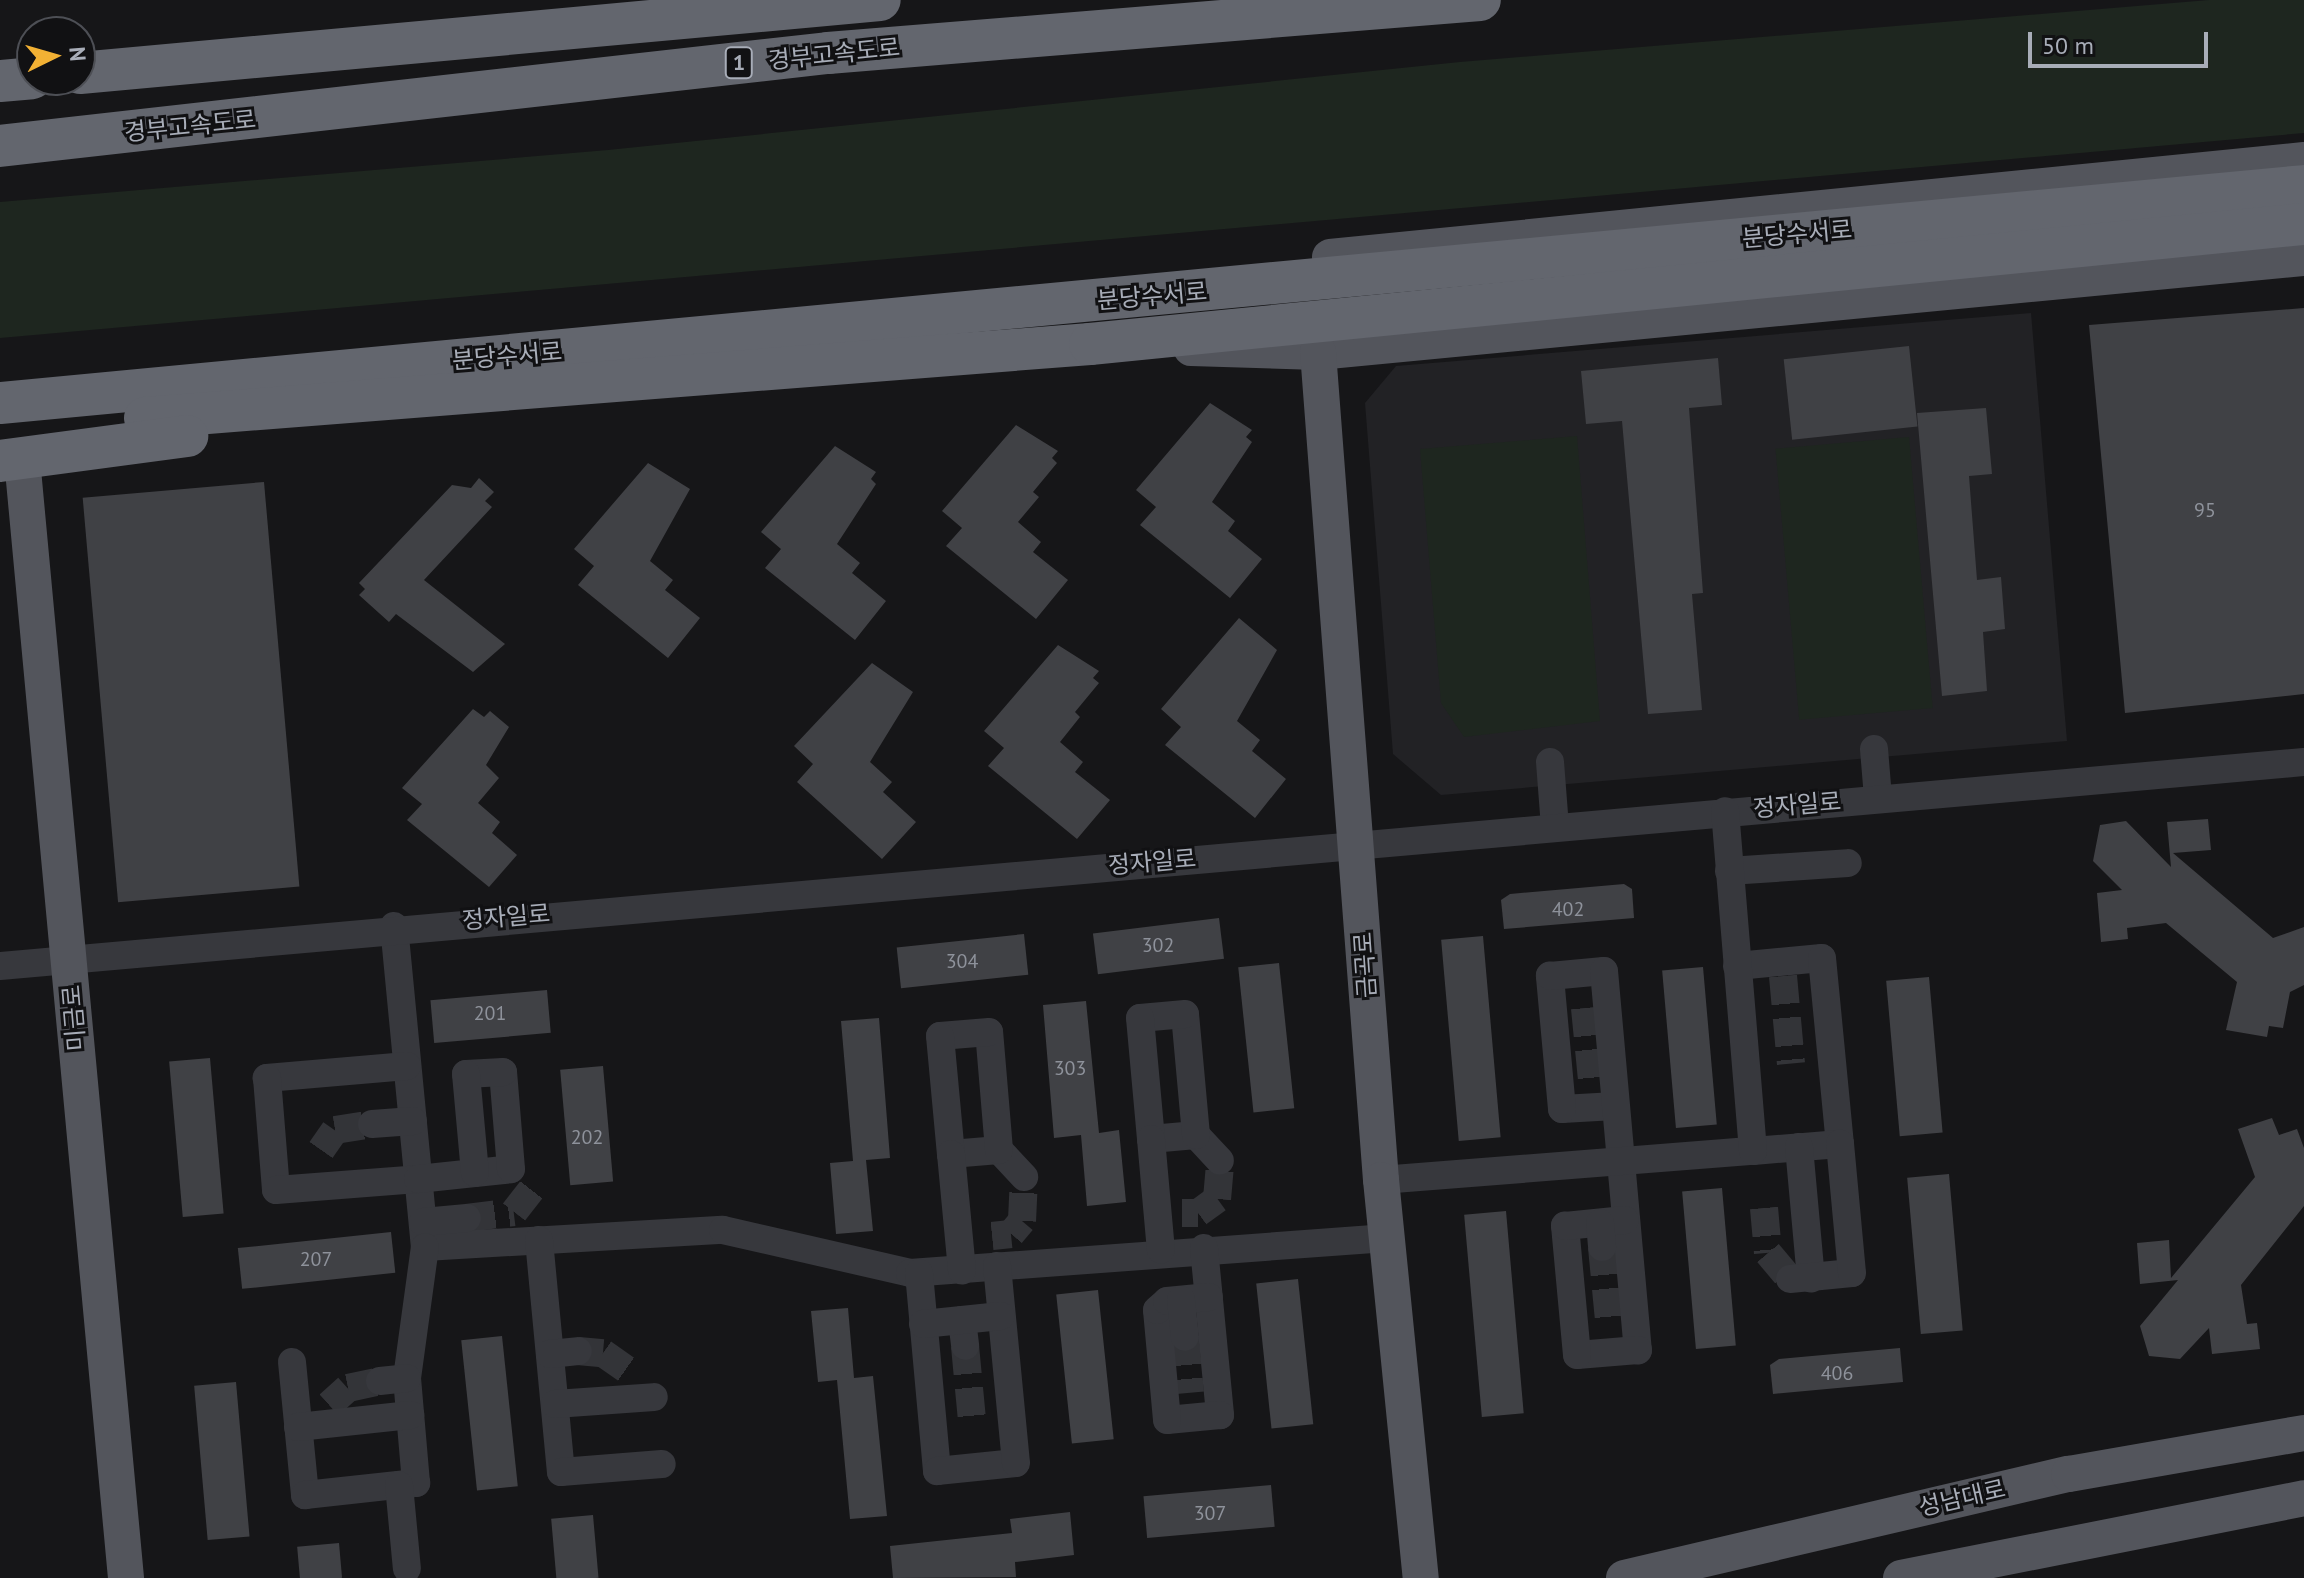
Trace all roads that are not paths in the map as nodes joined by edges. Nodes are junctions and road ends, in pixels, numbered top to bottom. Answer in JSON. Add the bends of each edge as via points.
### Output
{"nodes":[{"id":1,"x":880,"y":0,"type":"edge"},
{"id":2,"x":1480,"y":0,"type":"edge"},
{"id":3,"x":96,"y":72,"type":"edge"},
{"id":4,"x":0,"y":146,"type":"edge"},
{"id":5,"x":2304,"y":160,"type":"edge"},
{"id":6,"x":2304,"y":186,"type":"edge"},
{"id":7,"x":2304,"y":224,"type":"edge"},
{"id":8,"x":2304,"y":258,"type":"edge"},
{"id":9,"x":1104,"y":301,"type":"junction"},
{"id":10,"x":1090,"y":344,"type":"junction"},
{"id":11,"x":1318,"y":352,"type":"junction"},
{"id":12,"x":0,"y":379,"type":"edge"},
{"id":13,"x":287,"y":390,"type":"junction"},
{"id":14,"x":0,"y":403,"type":"edge"},
{"id":15,"x":7,"y":450,"type":"edge"},
{"id":16,"x":1874,"y":749,"type":"dead end"},
{"id":17,"x":1550,"y":762,"type":"dead end"},
{"id":18,"x":2304,"y":762,"type":"edge"},
{"id":19,"x":1878,"y":798,"type":"junction"},
{"id":20,"x":1725,"y":811,"type":"junction"},
{"id":21,"x":1555,"y":827,"type":"junction"},
{"id":22,"x":1356,"y":845,"type":"junction"},
{"id":23,"x":1848,"y":863,"type":"dead end"},
{"id":24,"x":1729,"y":871,"type":"junction"},
{"id":25,"x":394,"y":926,"type":"junction"},
{"id":26,"x":69,"y":957,"type":"junction"},
{"id":27,"x":0,"y":966,"type":"edge"},
{"id":28,"x":1737,"y":966,"type":"junction"},
{"id":29,"x":407,"y":1066,"type":"junction"},
{"id":30,"x":1600,"y":1101,"type":"junction"},
{"id":31,"x":413,"y":1121,"type":"junction"},
{"id":32,"x":372,"y":1124,"type":"tunnel mouth"},
{"id":33,"x":1196,"y":1135,"type":"junction"},
{"id":34,"x":1151,"y":1139,"type":"junction"},
{"id":35,"x":1840,"y":1144,"type":"junction"},
{"id":36,"x":1799,"y":1147,"type":"junction"},
{"id":37,"x":999,"y":1150,"type":"junction"},
{"id":38,"x":1753,"y":1151,"type":"junction"},
{"id":39,"x":951,"y":1154,"type":"junction"},
{"id":40,"x":1220,"y":1161,"type":"dead end"},
{"id":41,"x":1619,"y":1162,"type":"junction"},
{"id":42,"x":475,"y":1173,"type":"dead end"},
{"id":43,"x":1024,"y":1177,"type":"dead end"},
{"id":44,"x":418,"y":1179,"type":"junction"},
{"id":45,"x":1381,"y":1180,"type":"junction"},
{"id":46,"x":467,"y":1218,"type":"tunnel mouth"},
{"id":47,"x":1609,"y":1230,"type":"junction"},
{"id":48,"x":424,"y":1234,"type":"junction"},
{"id":49,"x":1387,"y":1238,"type":"junction"},
{"id":50,"x":539,"y":1240,"type":"junction"},
{"id":51,"x":1204,"y":1248,"type":"junction"},
{"id":52,"x":1161,"y":1250,"type":"junction"},
{"id":53,"x":997,"y":1266,"type":"junction"},
{"id":54,"x":962,"y":1270,"type":"junction"},
{"id":55,"x":919,"y":1273,"type":"junction"},
{"id":56,"x":1001,"y":1316,"type":"junction"},
{"id":57,"x":923,"y":1324,"type":"junction"},
{"id":58,"x":1185,"y":1337,"type":"tunnel mouth"},
{"id":59,"x":578,"y":1351,"type":"tunnel mouth"},
{"id":60,"x":550,"y":1354,"type":"junction"},
{"id":61,"x":292,"y":1362,"type":"dead end"},
{"id":62,"x":654,"y":1397,"type":"dead end"},
{"id":63,"x":555,"y":1404,"type":"junction"},
{"id":64,"x":410,"y":1415,"type":"junction"},
{"id":65,"x":298,"y":1427,"type":"junction"},
{"id":66,"x":2304,"y":1433,"type":"edge"},
{"id":67,"x":662,"y":1464,"type":"dead end"},
{"id":68,"x":399,"y":1485,"type":"junction"},
{"id":69,"x":2304,"y":1498,"type":"edge"},
{"id":70,"x":407,"y":1569,"type":"dead end"},
{"id":71,"x":126,"y":1578,"type":"edge"},
{"id":72,"x":1421,"y":1578,"type":"edge"},
{"id":73,"x":1624,"y":1578,"type":"edge"},
{"id":74,"x":1901,"y":1578,"type":"edge"}],
"edges":[{"from":1,"to":3,"type":"highway","name":"경부고속도로","number":"1"},
{"from":2,"to":4,"type":"highway","name":"경부고속도로","number":"1","via":[[828,53]]},
{"from":5,"to":9,"type":"main road","via":[[1232,267]]},
{"from":6,"to":9,"type":"highway","name":"분당수서로"},
{"from":7,"to":10,"type":"highway","name":"분당수서로"},
{"from":8,"to":11,"type":"main road"},
{"from":9,"to":13,"type":"highway","name":"분당수서로"},
{"from":10,"to":11,"type":"main road"},
{"from":10,"to":13,"type":"highway","name":"분당수서로"},
{"from":11,"to":22,"type":"main road","name":"금곡로"},
{"from":12,"to":13,"type":"highway","via":[[167,365]]},
{"from":13,"to":14,"type":"highway","name":"분당수서로"},
{"from":13,"to":15,"type":"highway","via":[[170,441]]},
{"from":15,"to":26,"type":"main road","name":"미금로"},
{"from":16,"to":19,"type":"street"},
{"from":17,"to":21,"type":"street"},
{"from":18,"to":19,"type":"street","name":"정자일로"},
{"from":19,"to":20,"type":"street","name":"정자일로"},
{"from":20,"to":21,"type":"street","name":"정자일로"},
{"from":20,"to":24,"type":"street"},
{"from":21,"to":22,"type":"street","name":"정자일로"},
{"from":22,"to":25,"type":"street","name":"정자일로"},
{"from":22,"to":45,"type":"main road","name":"금곡로"},
{"from":23,"to":24,"type":"street"},
{"from":24,"to":28,"type":"street"},
{"from":25,"to":26,"type":"street","name":"정자일로"},
{"from":25,"to":29,"type":"street"},
{"from":26,"to":27,"type":"street","name":"정자일로"},
{"from":26,"to":71,"type":"main road","name":"미금로"},
{"from":28,"to":35,"type":"street","via":[[1782,969],[1822,958]]},
{"from":28,"to":38,"type":"street"},
{"from":29,"to":31,"type":"street"},
{"from":29,"to":44,"type":"street","via":[[267,1078],[276,1190]]},
{"from":30,"to":30,"type":"street","via":[[1604,971],[1550,976],[1562,1109]]},
{"from":30,"to":41,"type":"street"},
{"from":31,"to":32,"type":"street"},
{"from":31,"to":44,"type":"street"},
{"from":33,"to":34,"type":"street"},
{"from":33,"to":34,"type":"street","via":[[1185,1014],[1140,1018]]},
{"from":33,"to":40,"type":"street"},
{"from":34,"to":52,"type":"street"},
{"from":35,"to":36,"type":"street"},
{"from":35,"to":36,"type":"street","via":[[1852,1273],[1800,1278]]},
{"from":36,"to":38,"type":"street"},
{"from":37,"to":39,"type":"street"},
{"from":37,"to":39,"type":"street","via":[[989,1032],[940,1036]]},
{"from":37,"to":43,"type":"street"},
{"from":38,"to":41,"type":"street"},
{"from":39,"to":54,"type":"street"},
{"from":41,"to":45,"type":"street"},
{"from":41,"to":47,"type":"street"},
{"from":42,"to":44,"type":"street"},
{"from":44,"to":48,"type":"street"},
{"from":45,"to":49,"type":"main road","name":"금곡로"},
{"from":46,"to":48,"type":"street"},
{"from":47,"to":47,"type":"street","via":[[1638,1350],[1577,1355],[1565,1226]]},
{"from":48,"to":50,"type":"street"},
{"from":48,"to":64,"type":"street","via":[[393,1379]]},
{"from":49,"to":51,"type":"street"},
{"from":49,"to":72,"type":"main road","name":"금곡로"},
{"from":50,"to":55,"type":"street","via":[[723,1230],[887,1271]]},
{"from":50,"to":60,"type":"street"},
{"from":51,"to":52,"type":"street"},
{"from":51,"to":58,"type":"street"},
{"from":52,"to":53,"type":"street"},
{"from":53,"to":54,"type":"street"},
{"from":53,"to":56,"type":"street"},
{"from":54,"to":55,"type":"street"},
{"from":55,"to":57,"type":"street"},
{"from":56,"to":57,"type":"street","via":[[963,1333]]},
{"from":56,"to":57,"type":"street","via":[[1016,1463],[937,1471]]},
{"from":59,"to":60,"type":"street"},
{"from":60,"to":63,"type":"street"},
{"from":61,"to":65,"type":"street"},
{"from":62,"to":63,"type":"street"},
{"from":63,"to":67,"type":"street","via":[[561,1472]]},
{"from":64,"to":65,"type":"street"},
{"from":64,"to":68,"type":"street","via":[[416,1483]]},
{"from":65,"to":68,"type":"street","via":[[305,1495]]},
{"from":66,"to":73,"type":"main road","name":"성남대로","via":[[2069,1474]]},
{"from":68,"to":70,"type":"street"},
{"from":69,"to":74,"type":"main road"}]}
